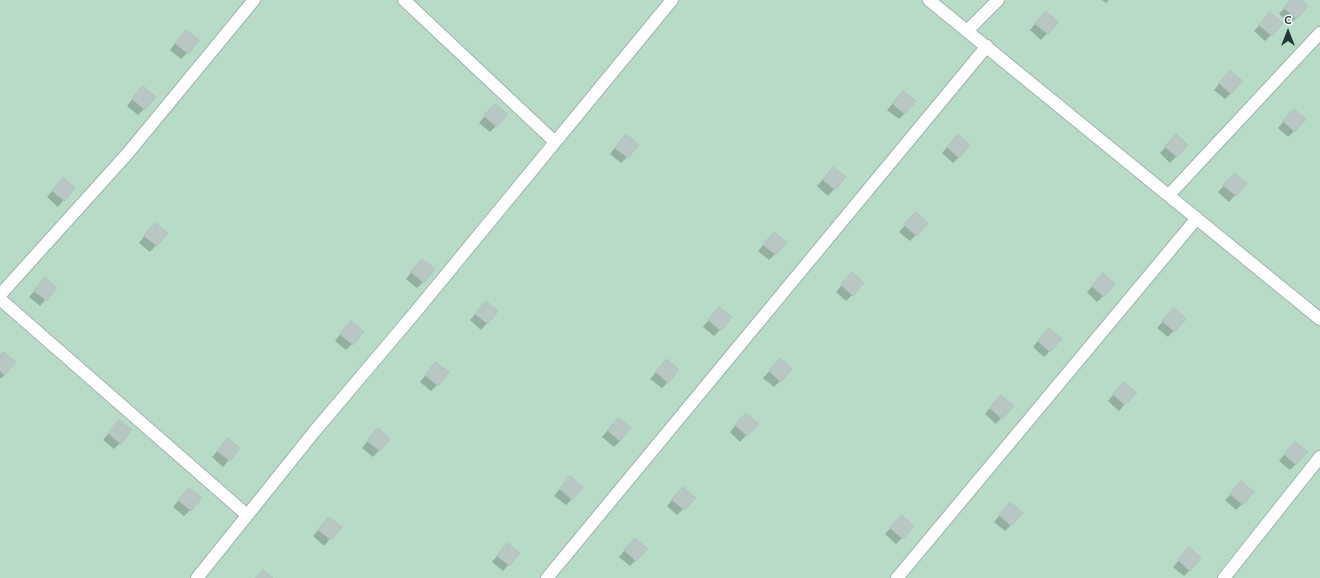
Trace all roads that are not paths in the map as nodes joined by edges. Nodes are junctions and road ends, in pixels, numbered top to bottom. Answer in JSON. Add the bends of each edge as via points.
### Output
{"nodes":[{"id":1,"x":254,"y":0,"type":"edge"},
{"id":2,"x":404,"y":0,"type":"edge"},
{"id":3,"x":672,"y":0,"type":"edge"},
{"id":4,"x":929,"y":0,"type":"edge"},
{"id":5,"x":998,"y":0,"type":"edge"},
{"id":6,"x":967,"y":32,"type":"junction"},
{"id":7,"x":1320,"y":33,"type":"edge"},
{"id":8,"x":987,"y":46,"type":"junction"},
{"id":9,"x":555,"y":142,"type":"junction"},
{"id":10,"x":1169,"y":195,"type":"junction"},
{"id":11,"x":1197,"y":218,"type":"junction"},
{"id":12,"x":0,"y":295,"type":"edge"},
{"id":13,"x":0,"y":299,"type":"edge"},
{"id":14,"x":1320,"y":319,"type":"edge"},
{"id":15,"x":1320,"y":457,"type":"edge"},
{"id":16,"x":247,"y":515,"type":"junction"},
{"id":17,"x":197,"y":578,"type":"edge"},
{"id":18,"x":547,"y":578,"type":"edge"},
{"id":19,"x":897,"y":578,"type":"edge"},
{"id":20,"x":1224,"y":578,"type":"edge"}],
"edges":[{"from":1,"to":12,"type":"lane","via":[[128,153]]},
{"from":2,"to":9,"type":"lane"},
{"from":3,"to":9,"type":"lane"},
{"from":4,"to":6,"type":"lane"},
{"from":5,"to":6,"type":"lane"},
{"from":6,"to":8,"type":"lane"},
{"from":7,"to":10,"type":"lane"},
{"from":8,"to":10,"type":"lane"},
{"from":8,"to":18,"type":"lane"},
{"from":9,"to":16,"type":"lane"},
{"from":10,"to":11,"type":"lane"},
{"from":11,"to":14,"type":"lane"},
{"from":11,"to":19,"type":"lane"},
{"from":13,"to":16,"type":"lane"},
{"from":15,"to":20,"type":"lane"},
{"from":16,"to":17,"type":"lane"}]}
